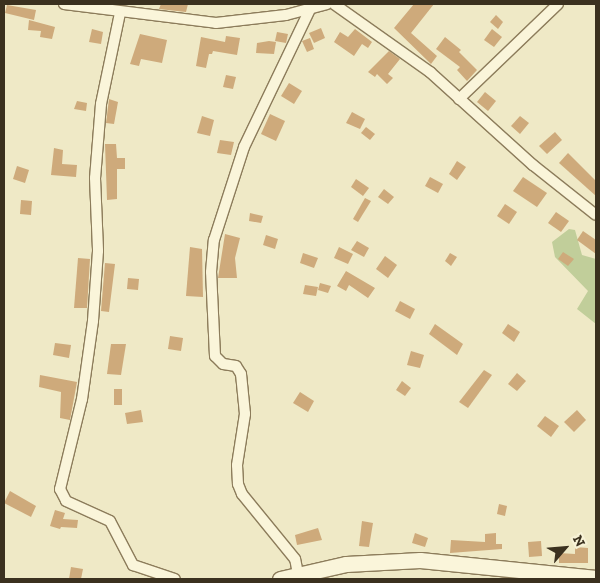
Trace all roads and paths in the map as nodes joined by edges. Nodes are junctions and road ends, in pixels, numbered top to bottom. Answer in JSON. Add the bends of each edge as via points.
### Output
{"nodes":[{"id":1,"x":64,"y":4,"type":"edge"},
{"id":2,"x":327,"y":4,"type":"edge"},
{"id":3,"x":558,"y":4,"type":"edge"},
{"id":4,"x":341,"y":6,"type":"edge"},
{"id":5,"x":311,"y":7,"type":"junction"},
{"id":6,"x":120,"y":13,"type":"junction"},
{"id":7,"x":459,"y":99,"type":"junction"},
{"id":8,"x":596,"y":215,"type":"edge"},
{"id":9,"x":299,"y":576,"type":"edge"},
{"id":10,"x":596,"y":578,"type":"edge"},
{"id":11,"x":174,"y":579,"type":"edge"},
{"id":12,"x":280,"y":579,"type":"edge"}],
"edges":[{"from":1,"to":6,"type":"street"},
{"from":2,"to":5,"type":"street"},
{"from":3,"to":7,"type":"street"},
{"from":4,"to":7,"type":"street","via":[[430,72]]},
{"from":5,"to":6,"type":"street","via":[[286,15],[216,24]]},
{"from":5,"to":9,"type":"street","via":[[244,148],[214,240],[211,272],[215,356],[223,364],[236,366],[242,381],[245,414],[237,465],[238,484],[242,494],[289,550]]},
{"from":6,"to":11,"type":"street","via":[[102,104],[95,178],[98,251],[92,321],[82,399],[60,489],[66,501],[110,521],[133,565]]},
{"from":7,"to":8,"type":"street"},
{"from":9,"to":10,"type":"street","via":[[346,564],[420,560]]},
{"from":9,"to":12,"type":"street"}]}
